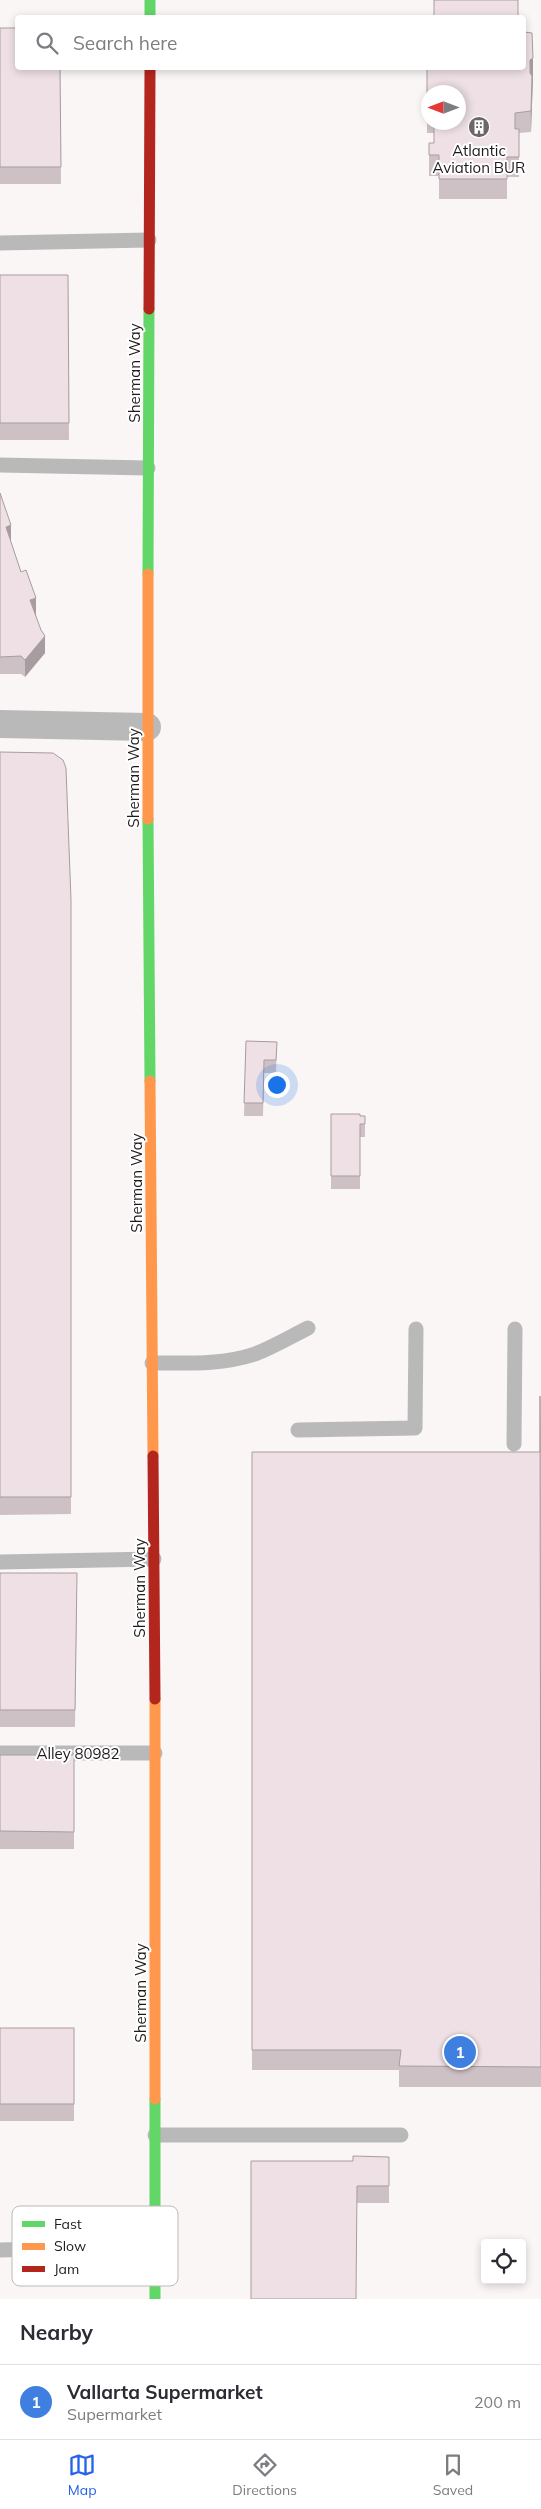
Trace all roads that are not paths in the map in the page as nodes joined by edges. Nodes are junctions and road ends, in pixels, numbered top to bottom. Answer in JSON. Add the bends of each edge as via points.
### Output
{"nodes":[{"id":1,"x":150,"y":0,"type":"edge"},
{"id":2,"x":150,"y":15,"type":"edge"},
{"id":3,"x":150,"y":70,"type":"edge"},
{"id":4,"x":149,"y":240,"type":"junction"},
{"id":5,"x":0,"y":242,"type":"edge"},
{"id":6,"x":0,"y":465,"type":"edge"},
{"id":7,"x":148,"y":468,"type":"junction"},
{"id":8,"x":0,"y":724,"type":"edge"},
{"id":9,"x":147,"y":727,"type":"junction"},
{"id":10,"x":308,"y":1328,"type":"dead end"},
{"id":11,"x":416,"y":1329,"type":"dead end"},
{"id":12,"x":515,"y":1329,"type":"dead end"},
{"id":13,"x":152,"y":1363,"type":"junction"},
{"id":14,"x":298,"y":1430,"type":"dead end"},
{"id":15,"x":514,"y":1444,"type":"dead end"},
{"id":16,"x":154,"y":1559,"type":"junction"},
{"id":17,"x":0,"y":1562,"type":"edge"},
{"id":18,"x":0,"y":1753,"type":"edge"},
{"id":19,"x":155,"y":1753,"type":"junction"},
{"id":20,"x":155,"y":2135,"type":"junction"},
{"id":21,"x":401,"y":2135,"type":"dead end"},
{"id":22,"x":155,"y":2206,"type":"edge"},
{"id":23,"x":155,"y":2286,"type":"edge"},
{"id":24,"x":155,"y":2299,"type":"edge"}],
"edges":[{"from":1,"to":2,"type":"main road"},
{"from":3,"to":4,"type":"main road","name":"Sherman Way"},
{"from":4,"to":5,"type":"lane"},
{"from":4,"to":7,"type":"main road","name":"Sherman Way"},
{"from":6,"to":7,"type":"lane"},
{"from":7,"to":9,"type":"main road","name":"Sherman Way"},
{"from":8,"to":9,"type":"street"},
{"from":9,"to":13,"type":"main road","name":"Sherman Way"},
{"from":10,"to":13,"type":"lane","via":[[255,1354],[220,1362]]},
{"from":11,"to":14,"type":"lane","via":[[415,1428]]},
{"from":12,"to":15,"type":"lane"},
{"from":13,"to":16,"type":"main road","name":"Sherman Way"},
{"from":16,"to":17,"type":"lane"},
{"from":16,"to":19,"type":"main road","name":"Sherman Way"},
{"from":18,"to":19,"type":"lane","name":"Alley 80982"},
{"from":19,"to":20,"type":"main road","name":"Sherman Way"},
{"from":20,"to":21,"type":"lane"},
{"from":20,"to":22,"type":"main road","name":"Sherman Way"},
{"from":23,"to":24,"type":"main road","name":"Sherman Way"}]}
